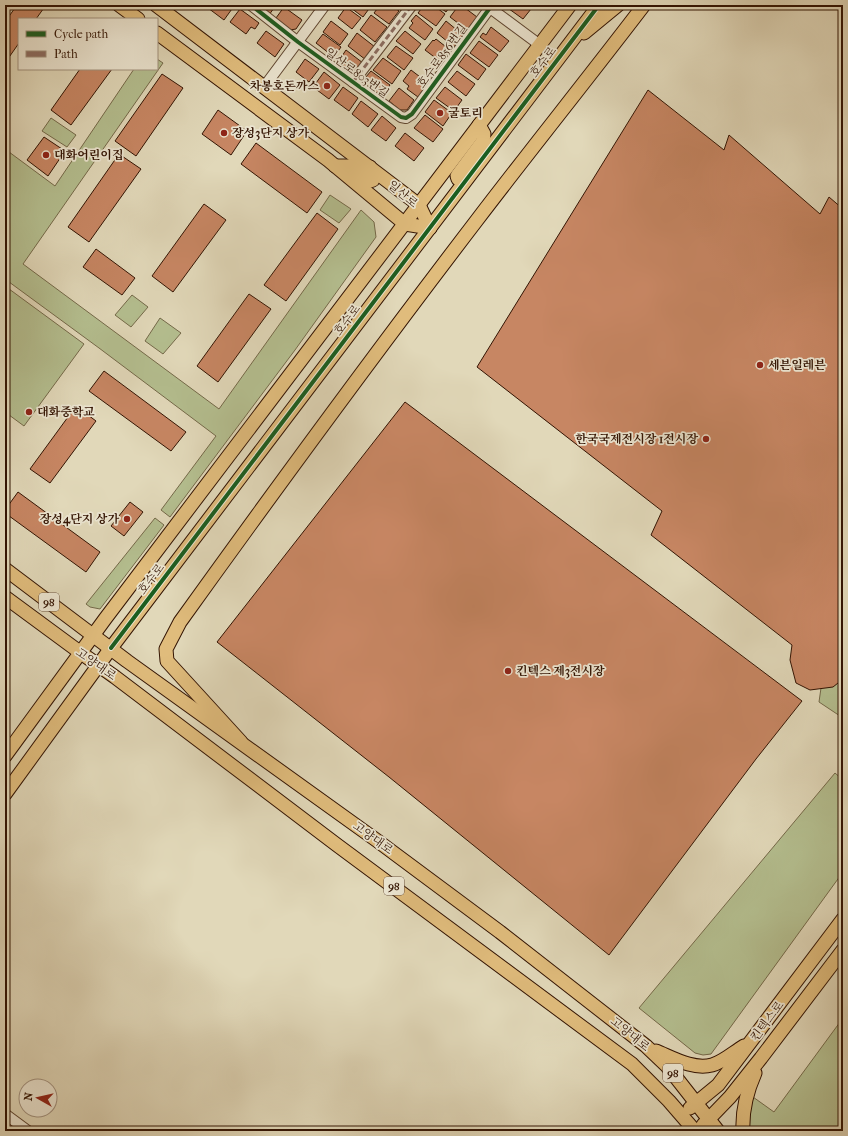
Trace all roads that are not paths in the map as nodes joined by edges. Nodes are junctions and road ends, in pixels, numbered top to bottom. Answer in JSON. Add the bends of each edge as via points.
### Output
{"nodes":[{"id":1,"x":119,"y":5,"type":"edge"},
{"id":2,"x":156,"y":5,"type":"edge"},
{"id":3,"x":251,"y":5,"type":"edge"},
{"id":4,"x":325,"y":5,"type":"edge"},
{"id":5,"x":412,"y":5,"type":"edge"},
{"id":6,"x":570,"y":5,"type":"edge"},
{"id":7,"x":599,"y":5,"type":"edge"},
{"id":8,"x":618,"y":5,"type":"edge"},
{"id":9,"x":644,"y":5,"type":"edge"},
{"id":10,"x":489,"y":6,"type":"edge"},
{"id":11,"x":137,"y":18,"type":"edge"},
{"id":12,"x":158,"y":34,"type":"edge"},
{"id":13,"x":298,"y":42,"type":"junction"},
{"id":14,"x":540,"y":45,"type":"junction"},
{"id":15,"x":567,"y":47,"type":"junction"},
{"id":16,"x":354,"y":82,"type":"junction"},
{"id":17,"x":264,"y":87,"type":"junction"},
{"id":18,"x":406,"y":118,"type":"joint"},
{"id":19,"x":479,"y":125,"type":"junction"},
{"id":20,"x":335,"y":166,"type":"junction"},
{"id":21,"x":370,"y":167,"type":"junction"},
{"id":22,"x":467,"y":178,"type":"junction"},
{"id":23,"x":420,"y":205,"type":"junction"},
{"id":24,"x":405,"y":224,"type":"junction"},
{"id":25,"x":430,"y":228,"type":"junction"},
{"id":26,"x":5,"y":569,"type":"edge"},
{"id":27,"x":5,"y":597,"type":"edge"},
{"id":28,"x":94,"y":635,"type":"junction"},
{"id":29,"x":111,"y":648,"type":"junction"},
{"id":30,"x":81,"y":653,"type":"junction"},
{"id":31,"x":99,"y":665,"type":"junction"},
{"id":32,"x":241,"y":742,"type":"junction"},
{"id":33,"x":5,"y":756,"type":"edge"},
{"id":34,"x":5,"y":794,"type":"edge"},
{"id":35,"x":843,"y":919,"type":"edge"},
{"id":36,"x":843,"y":950,"type":"edge"},
{"id":37,"x":753,"y":1039,"type":"junction"},
{"id":38,"x":646,"y":1046,"type":"junction"},
{"id":39,"x":761,"y":1058,"type":"junction"},
{"id":40,"x":696,"y":1104,"type":"junction"},
{"id":41,"x":5,"y":1114,"type":"edge"},
{"id":42,"x":682,"y":1114,"type":"junction"},
{"id":43,"x":709,"y":1120,"type":"junction"},
{"id":44,"x":28,"y":1131,"type":"edge"},
{"id":45,"x":696,"y":1131,"type":"edge"},
{"id":46,"x":718,"y":1131,"type":"edge"},
{"id":47,"x":743,"y":1131,"type":"edge"}],
"edges":[{"from":1,"to":11,"type":"main road"},
{"from":2,"to":17,"type":"main road","name":"일산로"},
{"from":3,"to":13,"type":"street","name":"일산로803번길"},
{"from":4,"to":13,"type":"street"},
{"from":5,"to":16,"type":"street"},
{"from":6,"to":14,"type":"main road","name":"호수로"},
{"from":7,"to":15,"type":"main road","name":"호수로"},
{"from":8,"to":15,"type":"main road"},
{"from":9,"to":32,"type":"main road","via":[[476,221],[299,456],[180,622],[166,649],[167,661]]},
{"from":10,"to":14,"type":"street","name":"호수로856번길"},
{"from":10,"to":18,"type":"street","name":"호수로856번길","via":[[412,114]]},
{"from":12,"to":20,"type":"main road","name":"일산로"},
{"from":13,"to":16,"type":"street","name":"일산로803번길"},
{"from":13,"to":17,"type":"street"},
{"from":14,"to":19,"type":"main road","name":"호수로"},
{"from":15,"to":22,"type":"main road","name":"호수로"},
{"from":16,"to":18,"type":"street","name":"일산로803번길","via":[[400,117]]},
{"from":17,"to":21,"type":"main road","name":"일산로"},
{"from":19,"to":22,"type":"main road","via":[[484,134],[483,141],[457,176],[460,180]]},
{"from":19,"to":23,"type":"main road","name":"호수로"},
{"from":20,"to":21,"type":"main road","via":[[349,166],[370,181],[374,177]]},
{"from":20,"to":24,"type":"main road","name":"일산로"},
{"from":21,"to":23,"type":"main road","name":"일산로"},
{"from":22,"to":25,"type":"main road","name":"호수로"},
{"from":23,"to":24,"type":"main road","name":"호수로"},
{"from":23,"to":25,"type":"main road","name":"일산로"},
{"from":24,"to":25,"type":"main road","name":"일산로"},
{"from":24,"to":28,"type":"main road","name":"호수로"},
{"from":25,"to":29,"type":"main road","name":"호수로"},
{"from":26,"to":28,"type":"main road","name":"고양대로","number":"98"},
{"from":27,"to":30,"type":"main road","name":"고양대로","number":"98"},
{"from":28,"to":29,"type":"main road","name":"고양대로","number":"98"},
{"from":28,"to":30,"type":"main road","name":"호수로"},
{"from":29,"to":31,"type":"main road","name":"호수로"},
{"from":29,"to":32,"type":"main road","name":"고양대로","number":"98"},
{"from":30,"to":31,"type":"main road","name":"고양대로","number":"98"},
{"from":30,"to":33,"type":"main road","name":"호수로"},
{"from":31,"to":34,"type":"main road","name":"호수로"},
{"from":31,"to":42,"type":"main road","name":"고양대로","number":"98","via":[[632,1064]]},
{"from":32,"to":38,"type":"main road","name":"고양대로","number":"98","via":[[500,932]]},
{"from":35,"to":37,"type":"main road","name":"킨텍스로"},
{"from":36,"to":39,"type":"main road","name":"킨텍스로"},
{"from":37,"to":38,"type":"main road","via":[[714,1065],[708,1066],[686,1064]]},
{"from":37,"to":40,"type":"main road","name":"킨텍스로","via":[[718,1085]]},
{"from":38,"to":40,"type":"main road","name":"고양대로","number":"98","via":[[667,1066]]},
{"from":39,"to":43,"type":"main road","name":"킨텍스로"},
{"from":39,"to":47,"type":"main road","via":[[749,1086]]},
{"from":40,"to":42,"type":"main road","name":"킨텍스로"},
{"from":40,"to":43,"type":"main road","name":"고양대로","number":"98"},
{"from":41,"to":44,"type":"street"},
{"from":42,"to":45,"type":"main road","name":"고양대로","number":"98"},
{"from":43,"to":45,"type":"main road","name":"킨텍스로"},
{"from":43,"to":46,"type":"main road","name":"고양대로","number":"98"}]}
